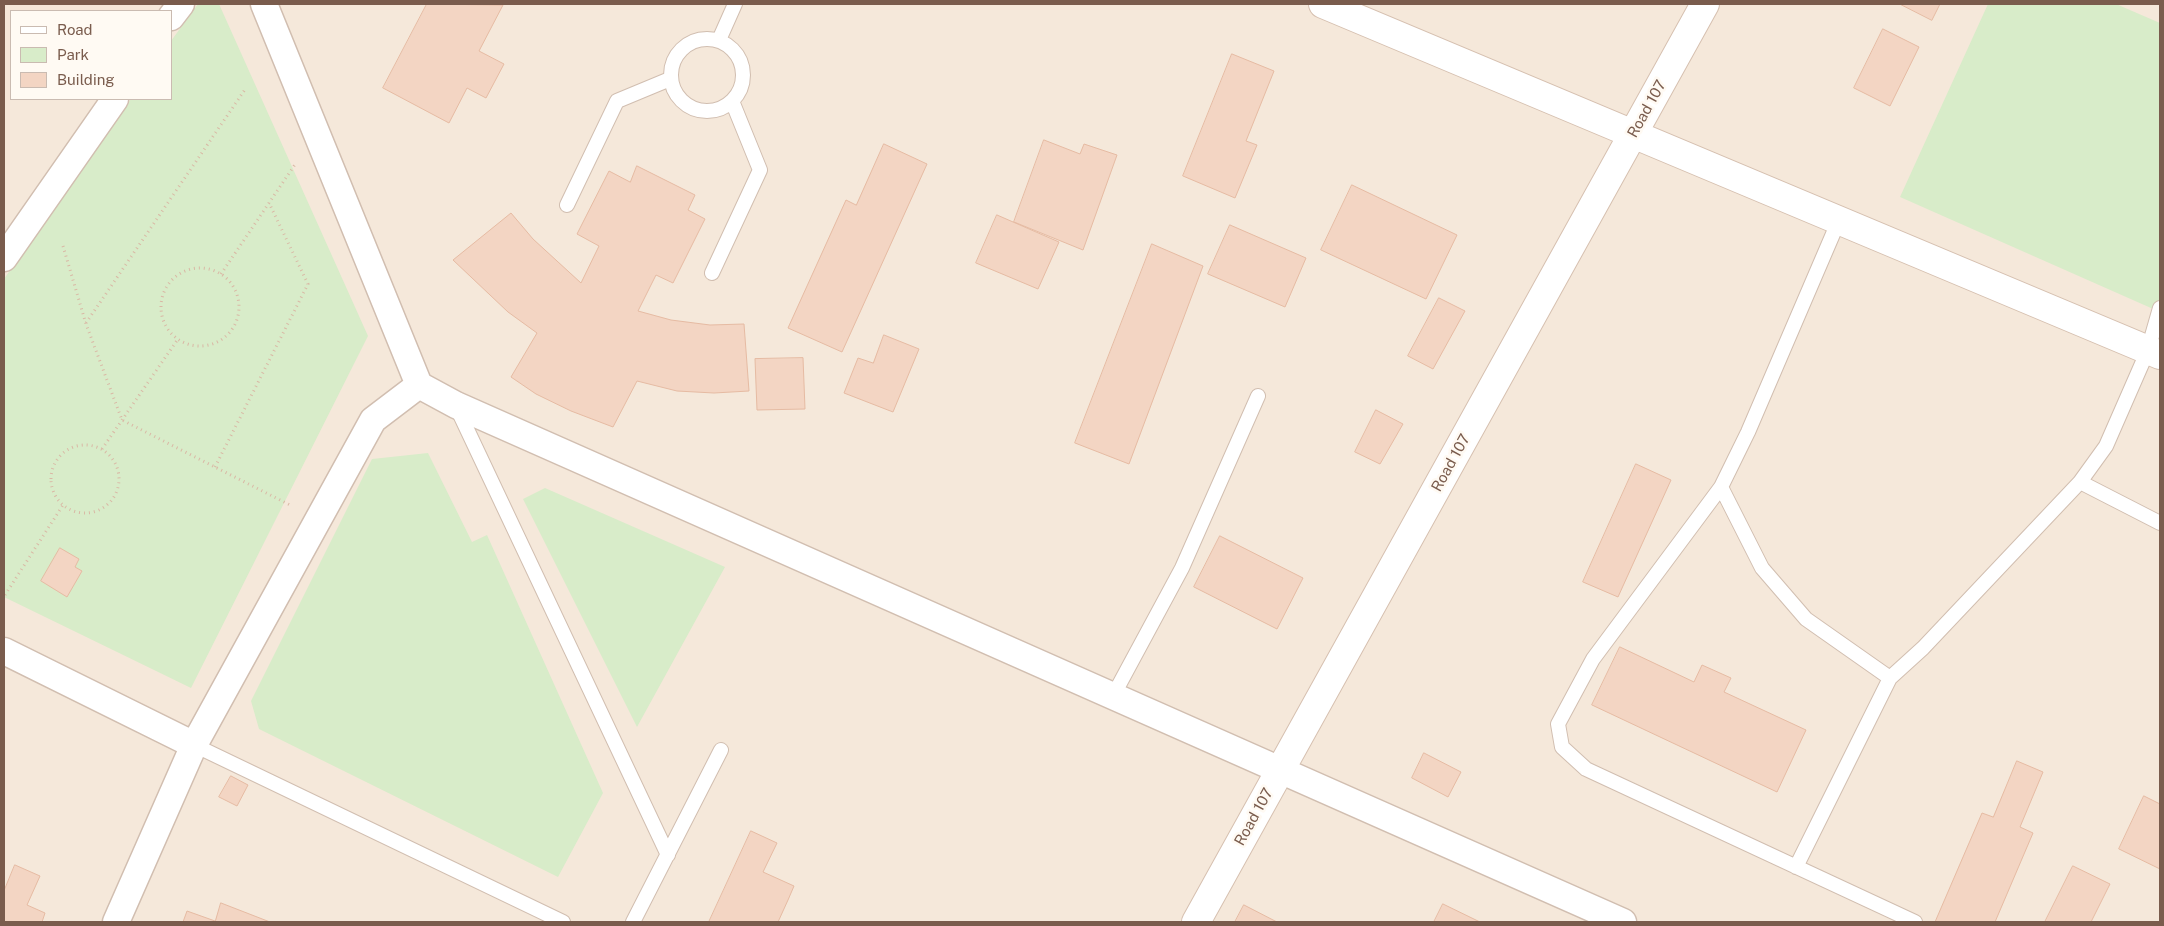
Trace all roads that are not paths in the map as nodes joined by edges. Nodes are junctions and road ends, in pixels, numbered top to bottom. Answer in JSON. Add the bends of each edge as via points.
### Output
{"nodes":[{"id":1,"x":181,"y":4,"type":"edge"},
{"id":2,"x":264,"y":4,"type":"edge"},
{"id":3,"x":735,"y":4,"type":"edge"},
{"id":4,"x":1323,"y":4,"type":"edge"},
{"id":5,"x":1705,"y":4,"type":"edge"},
{"id":6,"x":172,"y":16,"type":"edge"},
{"id":7,"x":719,"y":40,"type":"junction"},
{"id":8,"x":670,"y":79,"type":"junction"},
{"id":9,"x":114,"y":100,"type":"edge"},
{"id":10,"x":732,"y":102,"type":"junction"},
{"id":11,"x":1633,"y":134,"type":"junction"},
{"id":12,"x":567,"y":205,"type":"dead end"},
{"id":13,"x":1839,"y":220,"type":"junction"},
{"id":14,"x":4,"y":258,"type":"edge"},
{"id":15,"x":712,"y":273,"type":"dead end"},
{"id":16,"x":2160,"y":308,"type":"edge"},
{"id":17,"x":2154,"y":353,"type":"edge"},
{"id":18,"x":419,"y":385,"type":"junction"},
{"id":19,"x":1258,"y":396,"type":"dead end"},
{"id":20,"x":456,"y":406,"type":"junction"},
{"id":21,"x":2080,"y":482,"type":"junction"},
{"id":22,"x":1720,"y":487,"type":"junction"},
{"id":23,"x":2160,"y":523,"type":"edge"},
{"id":24,"x":4,"y":651,"type":"edge"},
{"id":25,"x":1890,"y":678,"type":"junction"},
{"id":26,"x":1113,"y":696,"type":"junction"},
{"id":27,"x":194,"y":745,"type":"junction"},
{"id":28,"x":721,"y":750,"type":"dead end"},
{"id":29,"x":1280,"y":771,"type":"junction"},
{"id":30,"x":668,"y":855,"type":"junction"},
{"id":31,"x":1796,"y":867,"type":"junction"},
{"id":32,"x":116,"y":922,"type":"edge"},
{"id":33,"x":563,"y":922,"type":"edge"},
{"id":34,"x":634,"y":922,"type":"edge"},
{"id":35,"x":1196,"y":922,"type":"edge"},
{"id":36,"x":1624,"y":922,"type":"edge"},
{"id":37,"x":1915,"y":922,"type":"edge"}],
"edges":[{"from":1,"to":6,"type":"street"},
{"from":2,"to":18,"type":"street"},
{"from":3,"to":7,"type":"lane"},
{"from":4,"to":11,"type":"street"},
{"from":5,"to":11,"type":"street","name":"Road 107"},
{"from":7,"to":8,"type":"lane","via":[[695,40],[684,46],[674,61]]},
{"from":7,"to":10,"type":"lane","via":[[730,46],[743,67],[741,86]]},
{"from":8,"to":10,"type":"lane","via":[[676,95],[688,107],[711,111]]},
{"from":8,"to":12,"type":"lane","via":[[617,101]]},
{"from":9,"to":14,"type":"street"},
{"from":10,"to":15,"type":"lane","via":[[760,170]]},
{"from":11,"to":13,"type":"street"},
{"from":11,"to":29,"type":"street","name":"Road 107"},
{"from":13,"to":17,"type":"street"},
{"from":13,"to":22,"type":"lane","via":[[1748,432]]},
{"from":16,"to":17,"type":"lane"},
{"from":17,"to":21,"type":"lane","via":[[2106,446]]},
{"from":18,"to":20,"type":"street"},
{"from":18,"to":27,"type":"street","via":[[373,420]]},
{"from":19,"to":26,"type":"lane","via":[[1182,568]]},
{"from":20,"to":26,"type":"street"},
{"from":20,"to":30,"type":"lane"},
{"from":21,"to":23,"type":"lane"},
{"from":21,"to":25,"type":"lane","via":[[1923,648]]},
{"from":22,"to":25,"type":"lane","via":[[1762,568],[1806,619]]},
{"from":22,"to":31,"type":"lane","via":[[1593,659],[1558,724],[1562,746],[1586,769]]},
{"from":24,"to":27,"type":"street"},
{"from":25,"to":31,"type":"lane"},
{"from":26,"to":29,"type":"street"},
{"from":27,"to":32,"type":"street"},
{"from":27,"to":33,"type":"lane"},
{"from":28,"to":30,"type":"lane"},
{"from":29,"to":35,"type":"street","name":"Road 107"},
{"from":29,"to":36,"type":"street"},
{"from":30,"to":34,"type":"lane"},
{"from":31,"to":37,"type":"lane"}]}
